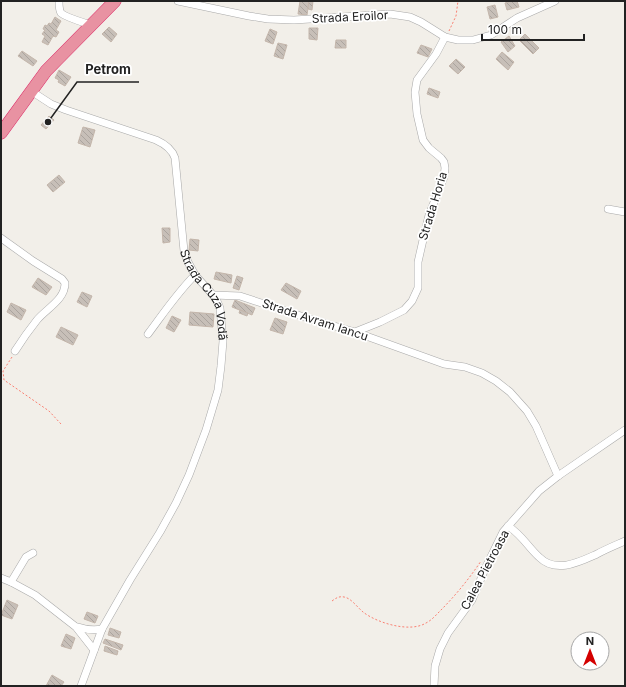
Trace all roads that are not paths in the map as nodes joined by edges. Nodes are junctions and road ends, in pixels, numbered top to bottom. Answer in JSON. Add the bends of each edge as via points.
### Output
{"nodes":[{"id":1,"x":60,"y":1,"type":"edge"},
{"id":2,"x":115,"y":1,"type":"edge"},
{"id":3,"x":178,"y":1,"type":"edge"},
{"id":4,"x":555,"y":1,"type":"edge"},
{"id":5,"x":91,"y":25,"type":"junction"},
{"id":6,"x":445,"y":37,"type":"junction"},
{"id":7,"x":31,"y":91,"type":"junction"},
{"id":8,"x":1,"y":133,"type":"edge"},
{"id":9,"x":608,"y":209,"type":"dead end"},
{"id":10,"x":625,"y":212,"type":"edge"},
{"id":11,"x":1,"y":238,"type":"edge"},
{"id":12,"x":195,"y":275,"type":"junction"},
{"id":13,"x":214,"y":295,"type":"junction"},
{"id":14,"x":355,"y":332,"type":"junction"},
{"id":15,"x":148,"y":334,"type":"dead end"},
{"id":16,"x":15,"y":351,"type":"road end"},
{"id":17,"x":625,"y":430,"type":"edge"},
{"id":18,"x":558,"y":476,"type":"junction"},
{"id":19,"x":508,"y":526,"type":"junction"},
{"id":20,"x":625,"y":540,"type":"edge"},
{"id":21,"x":33,"y":553,"type":"dead end"},
{"id":22,"x":1,"y":578,"type":"edge"},
{"id":23,"x":11,"y":582,"type":"junction"},
{"id":24,"x":76,"y":626,"type":"junction"},
{"id":25,"x":102,"y":629,"type":"junction"},
{"id":26,"x":94,"y":650,"type":"junction"},
{"id":27,"x":81,"y":686,"type":"edge"},
{"id":28,"x":434,"y":686,"type":"edge"}],
"edges":[{"from":1,"to":5,"type":"street","via":[[61,13]]},
{"from":2,"to":5,"type":"highway"},
{"from":3,"to":6,"type":"street","name":"Strada Eroilor","via":[[268,19],[294,20],[390,14],[410,17]]},
{"from":4,"to":6,"type":"street","name":"Strada Eroilor","via":[[479,39],[458,40]]},
{"from":5,"to":7,"type":"highway","via":[[46,71]]},
{"from":6,"to":14,"type":"street","name":"Strada Horia","via":[[417,80],[415,92],[423,140],[428,148],[441,158],[445,168],[422,240],[418,262],[418,288],[404,310]]},
{"from":7,"to":8,"type":"highway"},
{"from":7,"to":12,"type":"street","name":"Strada Cuza Vodă","via":[[66,110],[156,140],[173,153],[184,251]]},
{"from":9,"to":10,"type":"street"},
{"from":11,"to":16,"type":"street","via":[[66,283],[62,296],[39,318]]},
{"from":12,"to":13,"type":"street","name":"Strada Cuza Vodă"},
{"from":12,"to":15,"type":"street"},
{"from":13,"to":14,"type":"street","name":"Strada Avram Iancu","via":[[240,296]]},
{"from":13,"to":25,"type":"street","name":"Strada Cuza Vodă","via":[[220,308],[222,366],[206,430],[176,503]]},
{"from":14,"to":18,"type":"street","name":"Strada Avram Iancu","via":[[444,364],[465,367],[496,381],[527,411]]},
{"from":17,"to":18,"type":"street","name":"Calea Pietroasa"},
{"from":18,"to":19,"type":"street","name":"Calea Pietroasa","via":[[539,490]]},
{"from":19,"to":20,"type":"street","via":[[516,531],[539,557],[555,566],[578,562]]},
{"from":19,"to":28,"type":"street","name":"Calea Pietroasa","via":[[485,568],[472,600],[448,633],[440,649],[435,666]]},
{"from":21,"to":23,"type":"street","via":[[26,557]]},
{"from":22,"to":23,"type":"street"},
{"from":23,"to":24,"type":"street","via":[[36,595]]},
{"from":24,"to":25,"type":"street","via":[[94,631]]},
{"from":24,"to":26,"type":"street"},
{"from":25,"to":26,"type":"street","name":"Strada Cuza Vodă"},
{"from":26,"to":27,"type":"street","name":"Strada Cuza Vodă"}]}
